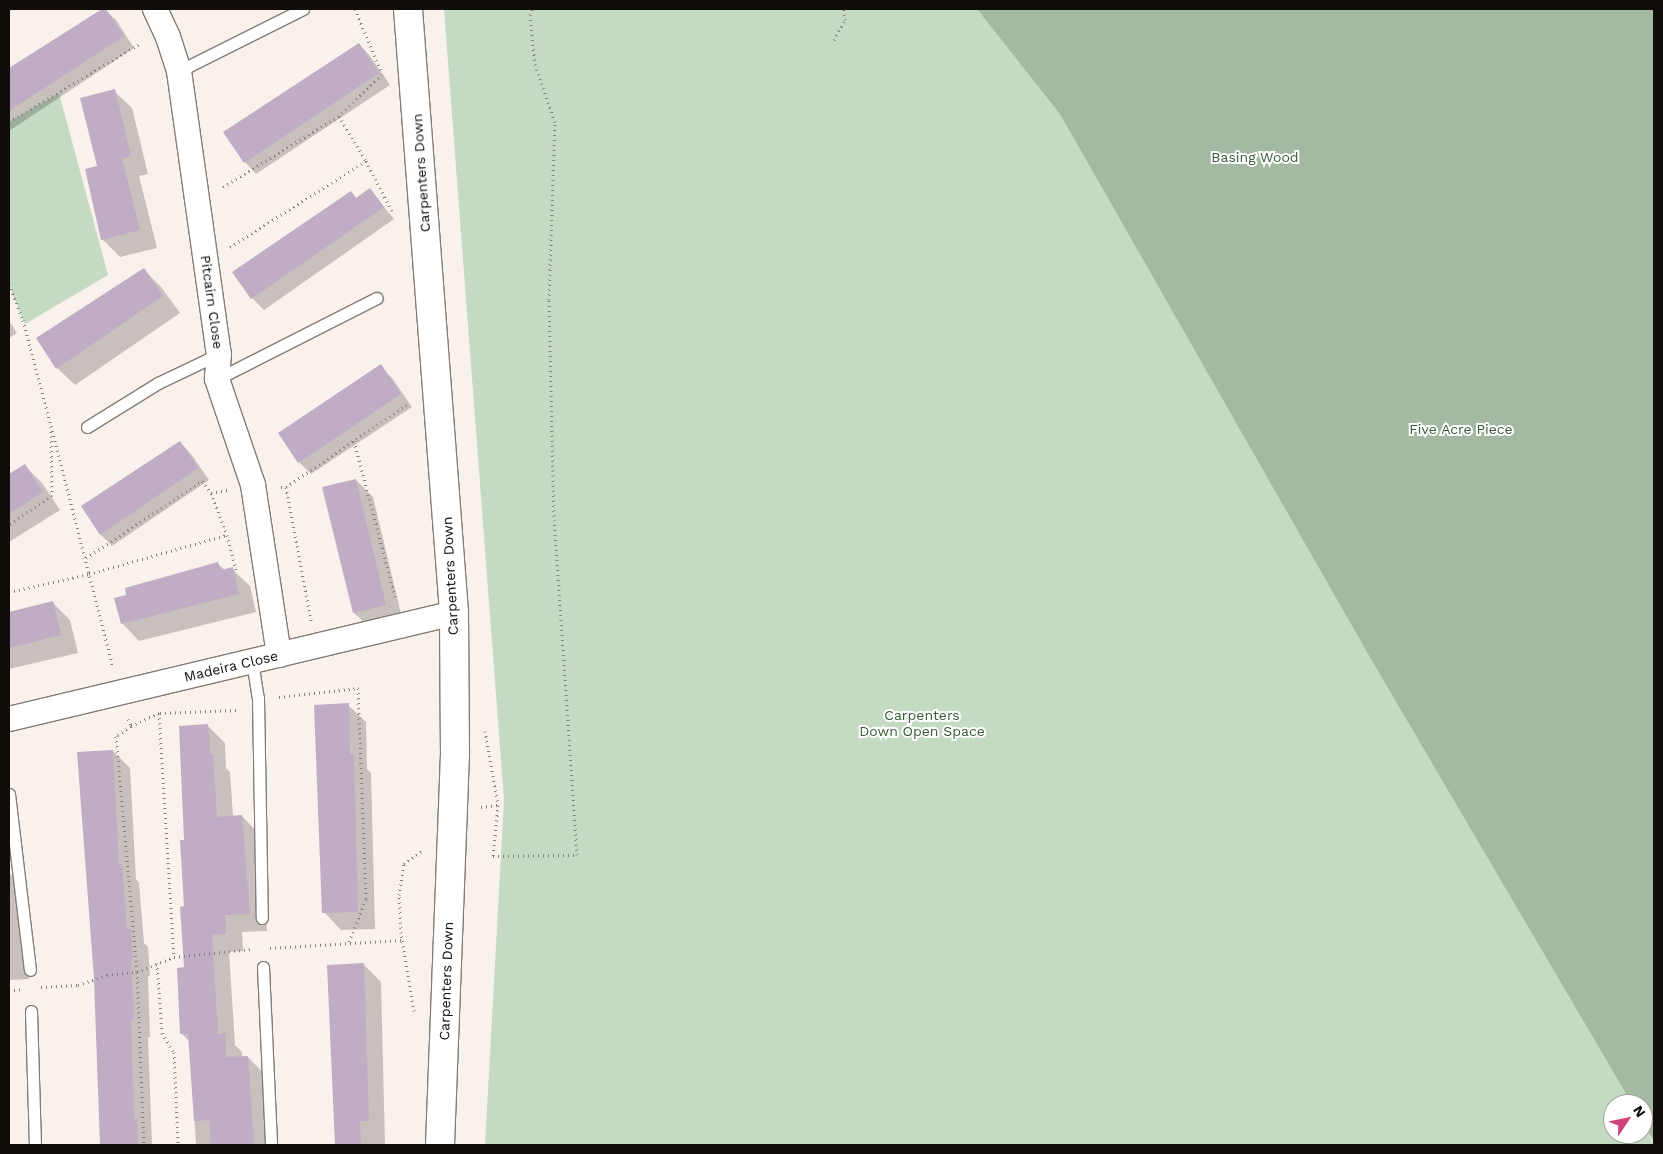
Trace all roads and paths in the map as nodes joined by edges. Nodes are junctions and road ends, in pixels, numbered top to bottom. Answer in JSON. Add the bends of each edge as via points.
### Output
{"nodes":[{"id":1,"x":155,"y":9,"type":"edge"},
{"id":2,"x":303,"y":9,"type":"edge"},
{"id":3,"x":355,"y":9,"type":"edge"},
{"id":4,"x":408,"y":9,"type":"edge"},
{"id":5,"x":532,"y":9,"type":"edge"},
{"id":6,"x":844,"y":9,"type":"edge"},
{"id":7,"x":165,"y":31,"type":"junction"},
{"id":8,"x":834,"y":40,"type":"dead end"},
{"id":9,"x":179,"y":71,"type":"junction"},
{"id":10,"x":339,"y":116,"type":"junction"},
{"id":11,"x":9,"y":122,"type":"edge"},
{"id":12,"x":366,"y":161,"type":"junction"},
{"id":13,"x":218,"y":190,"type":"dead end"},
{"id":14,"x":394,"y":214,"type":"dead end"},
{"id":15,"x":229,"y":248,"type":"dead end"},
{"id":16,"x":9,"y":284,"type":"edge"},
{"id":17,"x":377,"y":298,"type":"dead end"},
{"id":18,"x":219,"y":354,"type":"junction"},
{"id":19,"x":217,"y":379,"type":"junction"},
{"id":20,"x":408,"y":394,"type":"dead end"},
{"id":21,"x":51,"y":426,"type":"junction"},
{"id":22,"x":88,"y":427,"type":"dead end"},
{"id":23,"x":354,"y":442,"type":"junction"},
{"id":24,"x":9,"y":525,"type":"edge"},
{"id":25,"x":227,"y":535,"type":"junction"},
{"id":26,"x":86,"y":558,"type":"junction"},
{"id":27,"x":89,"y":574,"type":"junction"},
{"id":28,"x":239,"y":579,"type":"dead end"},
{"id":29,"x":9,"y":592,"type":"edge"},
{"id":30,"x":398,"y":609,"type":"dead end"},
{"id":31,"x":454,"y":614,"type":"junction"},
{"id":32,"x":311,"y":624,"type":"dead end"},
{"id":33,"x":279,"y":655,"type":"junction"},
{"id":34,"x":252,"y":661,"type":"junction"},
{"id":35,"x":120,"y":692,"type":"junction"},
{"id":36,"x":258,"y":698,"type":"junction"},
{"id":37,"x":159,"y":713,"type":"junction"},
{"id":38,"x":9,"y":719,"type":"edge"},
{"id":39,"x":131,"y":726,"type":"junction"},
{"id":40,"x":484,"y":728,"type":"dead end"},
{"id":41,"x":9,"y":794,"type":"edge"},
{"id":42,"x":498,"y":805,"type":"junction"},
{"id":43,"x":480,"y":808,"type":"dead end"},
{"id":44,"x":426,"y":850,"type":"dead end"},
{"id":45,"x":262,"y":918,"type":"dead end"},
{"id":46,"x":402,"y":940,"type":"junction"},
{"id":47,"x":348,"y":942,"type":"junction"},
{"id":48,"x":260,"y":948,"type":"dead end"},
{"id":49,"x":269,"y":948,"type":"dead end"},
{"id":50,"x":174,"y":957,"type":"junction"},
{"id":51,"x":157,"y":963,"type":"junction"},
{"id":52,"x":263,"y":967,"type":"dead end"},
{"id":53,"x":30,"y":970,"type":"dead end"},
{"id":54,"x":137,"y":972,"type":"junction"},
{"id":55,"x":36,"y":987,"type":"dead end"},
{"id":56,"x":27,"y":988,"type":"dead end"},
{"id":57,"x":9,"y":991,"type":"edge"},
{"id":58,"x":32,"y":1011,"type":"dead end"},
{"id":59,"x":414,"y":1011,"type":"dead end"},
{"id":60,"x":35,"y":1145,"type":"edge"},
{"id":61,"x":144,"y":1145,"type":"edge"},
{"id":62,"x":178,"y":1145,"type":"edge"},
{"id":63,"x":271,"y":1145,"type":"edge"},
{"id":64,"x":440,"y":1145,"type":"edge"}],
"edges":[{"from":1,"to":7,"type":"street","name":"Pitcairn Close"},
{"from":2,"to":9,"type":"lane"},
{"from":3,"to":10,"type":"path","via":[[382,74]]},
{"from":4,"to":31,"type":"street","name":"Carpenters Down"},
{"from":5,"to":42,"type":"path","via":[[535,65],[555,122],[549,300],[554,520],[577,855],[493,856]]},
{"from":6,"to":8,"type":"path","via":[[845,20]]},
{"from":7,"to":9,"type":"street","name":"Pitcairn Close"},
{"from":7,"to":11,"type":"path","via":[[125,51]]},
{"from":9,"to":18,"type":"street","name":"Pitcairn Close"},
{"from":10,"to":12,"type":"path"},
{"from":10,"to":13,"type":"path"},
{"from":12,"to":14,"type":"path"},
{"from":12,"to":15,"type":"path"},
{"from":16,"to":21,"type":"path","via":[[24,320]]},
{"from":17,"to":19,"type":"lane"},
{"from":18,"to":19,"type":"street","name":"Pitcairn Close"},
{"from":18,"to":22,"type":"lane","via":[[158,383]]},
{"from":19,"to":33,"type":"street","name":"Pitcairn Close","via":[[253,485]]},
{"from":20,"to":23,"type":"path","via":[[409,404]]},
{"from":21,"to":24,"type":"path","via":[[52,495]]},
{"from":21,"to":26,"type":"path"},
{"from":23,"to":30,"type":"path"},
{"from":23,"to":32,"type":"path","via":[[286,487]]},
{"from":25,"to":26,"type":"path","via":[[211,494],[202,481]]},
{"from":25,"to":27,"type":"path"},
{"from":25,"to":28,"type":"path"},
{"from":26,"to":27,"type":"path"},
{"from":27,"to":29,"type":"path"},
{"from":27,"to":35,"type":"path"},
{"from":31,"to":33,"type":"street","name":"Madeira Close"},
{"from":31,"to":64,"type":"street","name":"Carpenters Down","via":[[455,754]]},
{"from":33,"to":34,"type":"street","name":"Madeira Close"},
{"from":34,"to":35,"type":"street","name":"Madeira Close"},
{"from":34,"to":36,"type":"lane"},
{"from":35,"to":38,"type":"street","name":"Madeira Close"},
{"from":35,"to":39,"type":"path"},
{"from":36,"to":37,"type":"path","via":[[242,710]]},
{"from":36,"to":45,"type":"lane"},
{"from":36,"to":47,"type":"path","via":[[358,688],[366,898]]},
{"from":37,"to":39,"type":"path"},
{"from":37,"to":50,"type":"path"},
{"from":39,"to":54,"type":"path","via":[[116,736]]},
{"from":40,"to":42,"type":"path"},
{"from":41,"to":53,"type":"lane"},
{"from":42,"to":43,"type":"path"},
{"from":44,"to":46,"type":"path","via":[[419,851],[404,864],[399,895]]},
{"from":46,"to":47,"type":"path"},
{"from":46,"to":59,"type":"path"},
{"from":47,"to":49,"type":"path"},
{"from":48,"to":50,"type":"path"},
{"from":50,"to":51,"type":"path"},
{"from":51,"to":54,"type":"path"},
{"from":51,"to":62,"type":"path","via":[[162,1033],[174,1052]]},
{"from":52,"to":63,"type":"lane"},
{"from":54,"to":55,"type":"path","via":[[107,975],[78,985]]},
{"from":54,"to":61,"type":"path"},
{"from":56,"to":57,"type":"path"},
{"from":58,"to":60,"type":"lane"}]}
